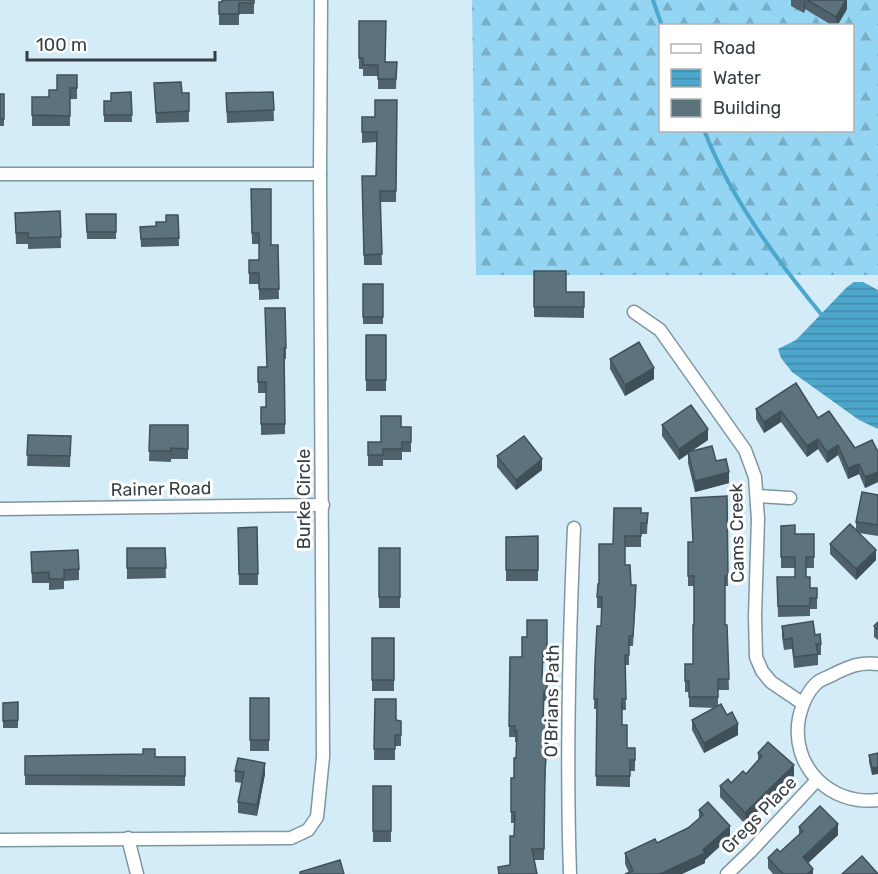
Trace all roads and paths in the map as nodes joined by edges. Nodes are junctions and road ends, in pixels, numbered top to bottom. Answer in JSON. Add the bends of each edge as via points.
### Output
{"nodes":[{"id":1,"x":321,"y":0,"type":"edge"},
{"id":2,"x":0,"y":174,"type":"edge"},
{"id":3,"x":320,"y":174,"type":"junction"},
{"id":4,"x":634,"y":312,"type":"dead end"},
{"id":5,"x":757,"y":496,"type":"junction"},
{"id":6,"x":790,"y":498,"type":"dead end"},
{"id":7,"x":323,"y":504,"type":"junction"},
{"id":8,"x":0,"y":509,"type":"edge"},
{"id":9,"x":574,"y":528,"type":"dead end"},
{"id":10,"x":878,"y":664,"type":"edge"},
{"id":11,"x":802,"y":703,"type":"junction"},
{"id":12,"x":817,"y":780,"type":"junction"},
{"id":13,"x":878,"y":800,"type":"edge"},
{"id":14,"x":128,"y":838,"type":"junction"},
{"id":15,"x":0,"y":840,"type":"edge"},
{"id":16,"x":137,"y":874,"type":"edge"},
{"id":17,"x":570,"y":874,"type":"edge"},
{"id":18,"x":727,"y":874,"type":"edge"}],
"edges":[{"from":1,"to":3,"type":"street","name":"Burke Circle"},
{"from":2,"to":3,"type":"street"},
{"from":3,"to":7,"type":"street","name":"Burke Circle"},
{"from":4,"to":5,"type":"street","name":"Cams Creek","via":[[660,330],[745,450]]},
{"from":5,"to":6,"type":"street"},
{"from":5,"to":11,"type":"street","name":"Cams Creek","via":[[756,657],[771,682]]},
{"from":7,"to":8,"type":"street","name":"Rainer Road"},
{"from":7,"to":14,"type":"street","name":"Burke Circle","via":[[323,757],[317,817],[308,830],[291,838]]},
{"from":9,"to":17,"type":"street","name":"O'Brians Path"},
{"from":10,"to":11,"type":"street","via":[[852,664],[817,683]]},
{"from":11,"to":12,"type":"street","via":[[796,732],[805,766]]},
{"from":12,"to":13,"type":"street","via":[[845,798]]},
{"from":12,"to":18,"type":"street","name":"Gregs Place"},
{"from":14,"to":15,"type":"street","name":"Burke Circle"},
{"from":14,"to":16,"type":"street"}]}
